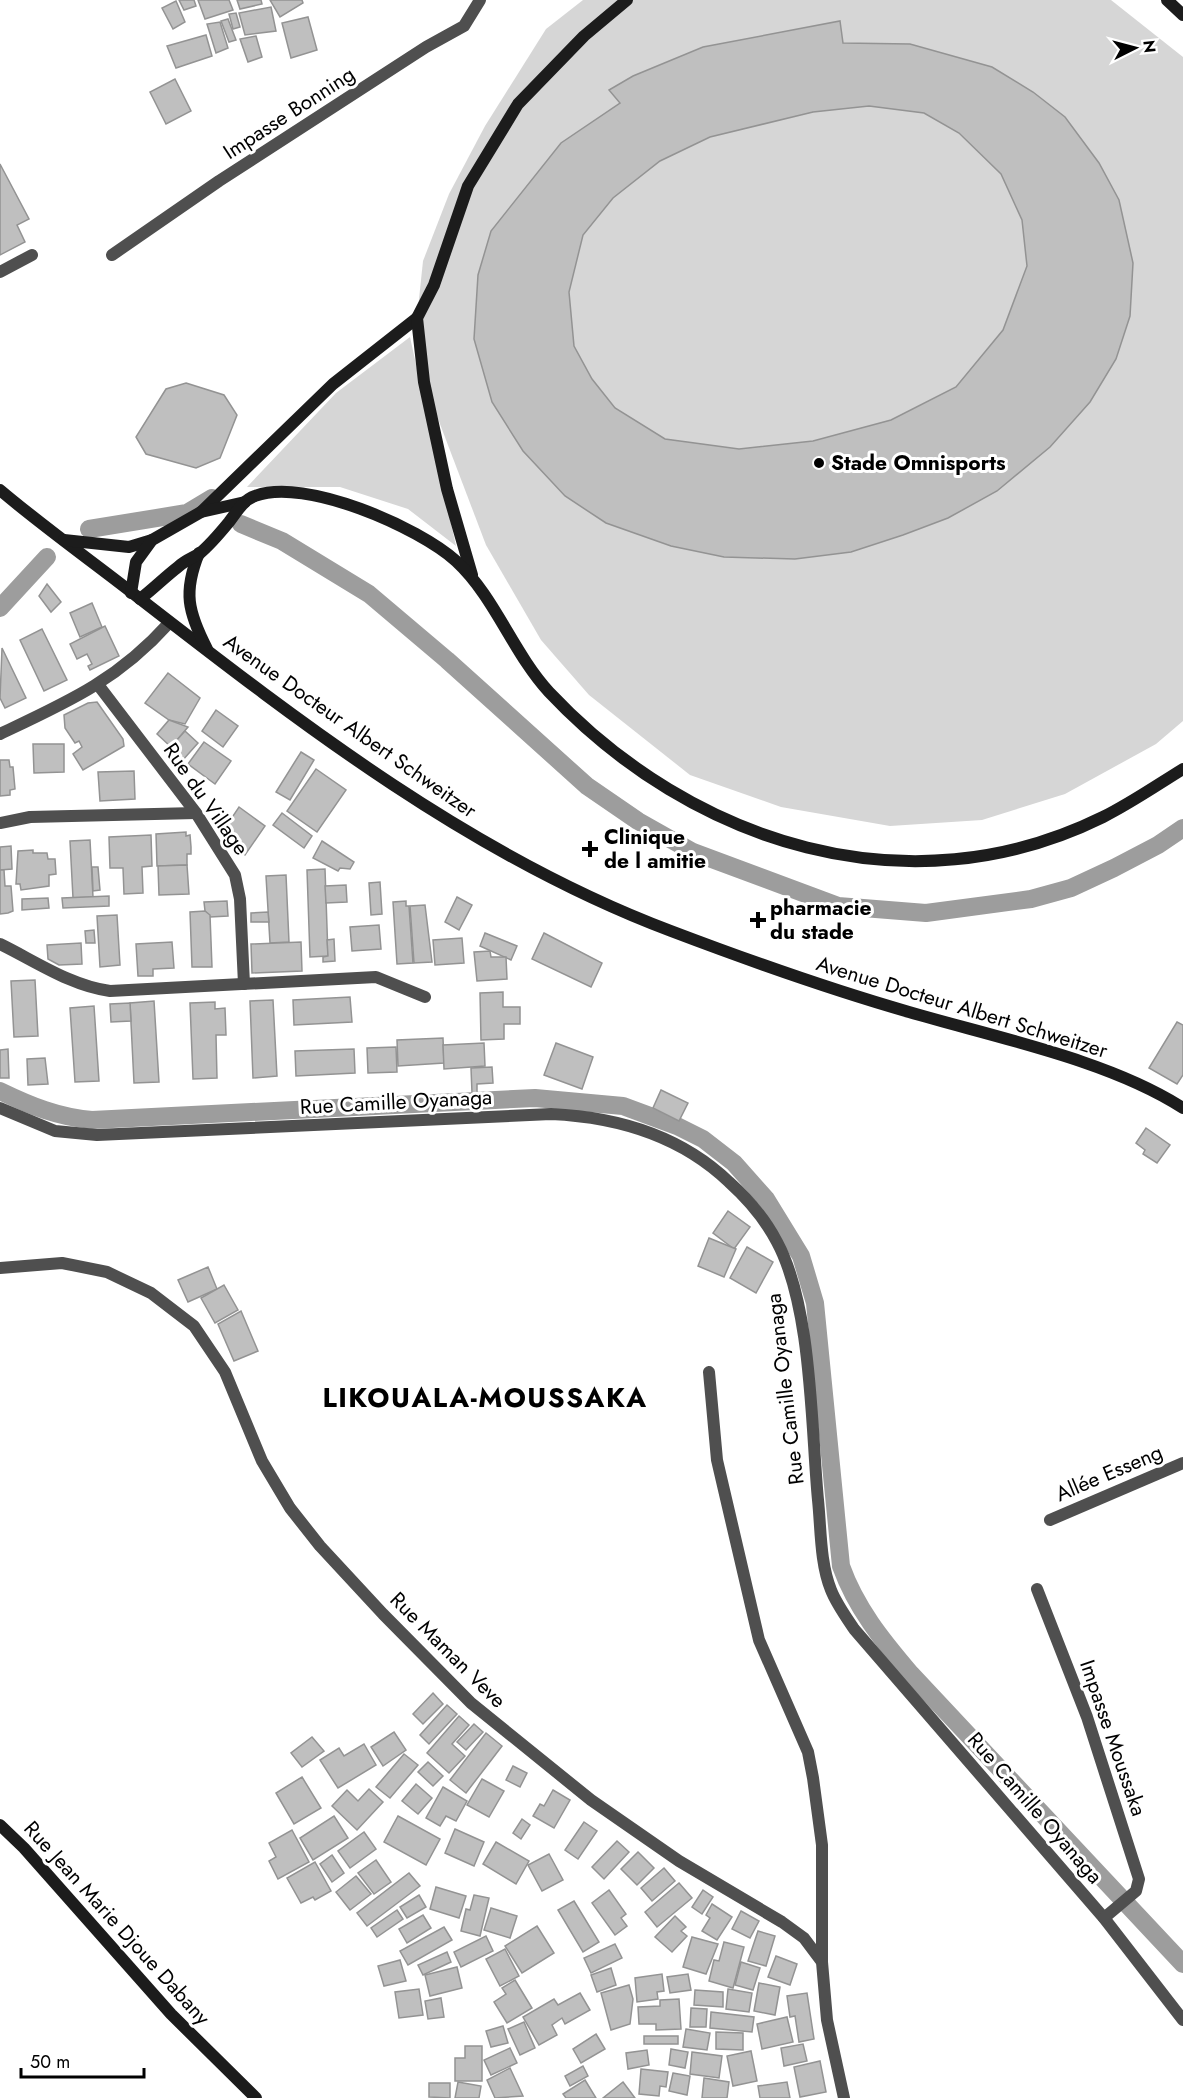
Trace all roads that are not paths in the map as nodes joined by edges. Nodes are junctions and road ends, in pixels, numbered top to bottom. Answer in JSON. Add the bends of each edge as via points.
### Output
{"nodes":[{"id":1,"x":480,"y":0,"type":"edge"},
{"id":2,"x":627,"y":0,"type":"edge"},
{"id":3,"x":1167,"y":0,"type":"edge"},
{"id":4,"x":1183,"y":15,"type":"edge"},
{"id":5,"x":32,"y":255,"type":"dead end"},
{"id":6,"x":112,"y":255,"type":"dead end"},
{"id":7,"x":0,"y":272,"type":"edge"},
{"id":8,"x":417,"y":318,"type":"junction"},
{"id":9,"x":0,"y":490,"type":"edge"},
{"id":10,"x":245,"y":502,"type":"junction"},
{"id":11,"x":201,"y":513,"type":"junction"},
{"id":12,"x":62,"y":540,"type":"junction"},
{"id":13,"x":152,"y":540,"type":"junction"},
{"id":14,"x":199,"y":553,"type":"junction"},
{"id":15,"x":473,"y":579,"type":"junction"},
{"id":16,"x":136,"y":596,"type":"junction"},
{"id":17,"x":169,"y":623,"type":"junction"},
{"id":18,"x":209,"y":652,"type":"junction"},
{"id":19,"x":99,"y":686,"type":"junction"},
{"id":20,"x":0,"y":734,"type":"edge"},
{"id":21,"x":1183,"y":769,"type":"edge"},
{"id":22,"x":196,"y":813,"type":"junction"},
{"id":23,"x":0,"y":823,"type":"edge"},
{"id":24,"x":0,"y":944,"type":"edge"},
{"id":25,"x":244,"y":984,"type":"junction"},
{"id":26,"x":424,"y":997,"type":"dead end"},
{"id":27,"x":0,"y":1108,"type":"edge"},
{"id":28,"x":1183,"y":1108,"type":"edge"},
{"id":29,"x":0,"y":1268,"type":"edge"},
{"id":30,"x":709,"y":1372,"type":"dead end"},
{"id":31,"x":1183,"y":1463,"type":"edge"},
{"id":32,"x":1050,"y":1520,"type":"dead end"},
{"id":33,"x":1037,"y":1589,"type":"dead end"},
{"id":34,"x":0,"y":1825,"type":"edge"},
{"id":35,"x":1104,"y":1918,"type":"junction"},
{"id":36,"x":822,"y":1962,"type":"junction"},
{"id":37,"x":1183,"y":2020,"type":"edge"},
{"id":38,"x":256,"y":2098,"type":"edge"},
{"id":39,"x":844,"y":2098,"type":"edge"}],
"edges":[{"from":1,"to":6,"type":"street","name":"Impasse Bonning","via":[[464,26],[219,181]]},
{"from":2,"to":8,"type":"main road","via":[[584,36],[518,104],[468,186],[434,285]]},
{"from":3,"to":4,"type":"main road"},
{"from":5,"to":7,"type":"street"},
{"from":8,"to":11,"type":"main road","via":[[333,384]]},
{"from":8,"to":15,"type":"main road","via":[[424,382],[440,457]]},
{"from":9,"to":12,"type":"main road","name":"Avenue Docteur Albert Schweitzer"},
{"from":10,"to":11,"type":"main road"},
{"from":10,"to":14,"type":"main road"},
{"from":10,"to":15,"type":"main road","via":[[255,496],[288,493],[366,511],[430,540]]},
{"from":11,"to":13,"type":"main road"},
{"from":12,"to":13,"type":"main road","via":[[129,547]]},
{"from":12,"to":16,"type":"main road","name":"Avenue Docteur Albert Schweitzer"},
{"from":13,"to":16,"type":"main road","via":[[136,562]]},
{"from":14,"to":16,"type":"main road"},
{"from":14,"to":18,"type":"main road","via":[[189,578],[189,597]]},
{"from":15,"to":21,"type":"main road","via":[[536,676],[628,762],[701,810],[802,848],[885,861],[956,859],[997,853],[1103,817]]},
{"from":16,"to":17,"type":"main road","name":"Avenue Docteur Albert Schweitzer"},
{"from":17,"to":18,"type":"main road","name":"Avenue Docteur Albert Schweitzer"},
{"from":17,"to":19,"type":"street","via":[[125,667]]},
{"from":18,"to":28,"type":"main road","name":"Avenue Docteur Albert Schweitzer","via":[[307,725],[451,823],[564,884],[669,930],[830,989],[1116,1074]]},
{"from":19,"to":20,"type":"street"},
{"from":19,"to":22,"type":"street","name":"Rue du Village"},
{"from":22,"to":23,"type":"street","via":[[30,818]]},
{"from":22,"to":25,"type":"street","name":"Rue du Village","via":[[235,875],[240,899]]},
{"from":24,"to":25,"type":"street","via":[[64,977],[97,989]]},
{"from":25,"to":26,"type":"street","via":[[376,977]]},
{"from":27,"to":35,"type":"street","name":"Rue Camille Oyanaga","via":[[55,1131],[97,1135],[581,1115],[632,1125],[698,1156],[720,1173],[760,1216],[789,1270],[804,1339],[820,1524],[831,1590],[854,1629],[879,1660]]},
{"from":29,"to":36,"type":"street","name":"Rue Maman Veve","via":[[62,1263],[84,1266],[128,1281],[175,1309],[194,1326],[225,1372],[262,1461],[290,1508],[320,1546],[455,1687],[502,1731],[591,1800],[679,1861],[782,1922],[804,1938]]},
{"from":30,"to":36,"type":"street","via":[[717,1460],[759,1640],[801,1735],[812,1770],[822,1845]]},
{"from":31,"to":32,"type":"street","name":"Allée Esseng"},
{"from":33,"to":35,"type":"street","name":"Impasse Moussaka","via":[[1087,1717],[1138,1879],[1136,1891]]},
{"from":34,"to":38,"type":"main road","name":"Rue Jean Marie Djoue Dabany","via":[[171,2014]]},
{"from":35,"to":37,"type":"street","name":"Rue Camille Oyanaga"},
{"from":36,"to":39,"type":"street","via":[[827,2020]]}]}
